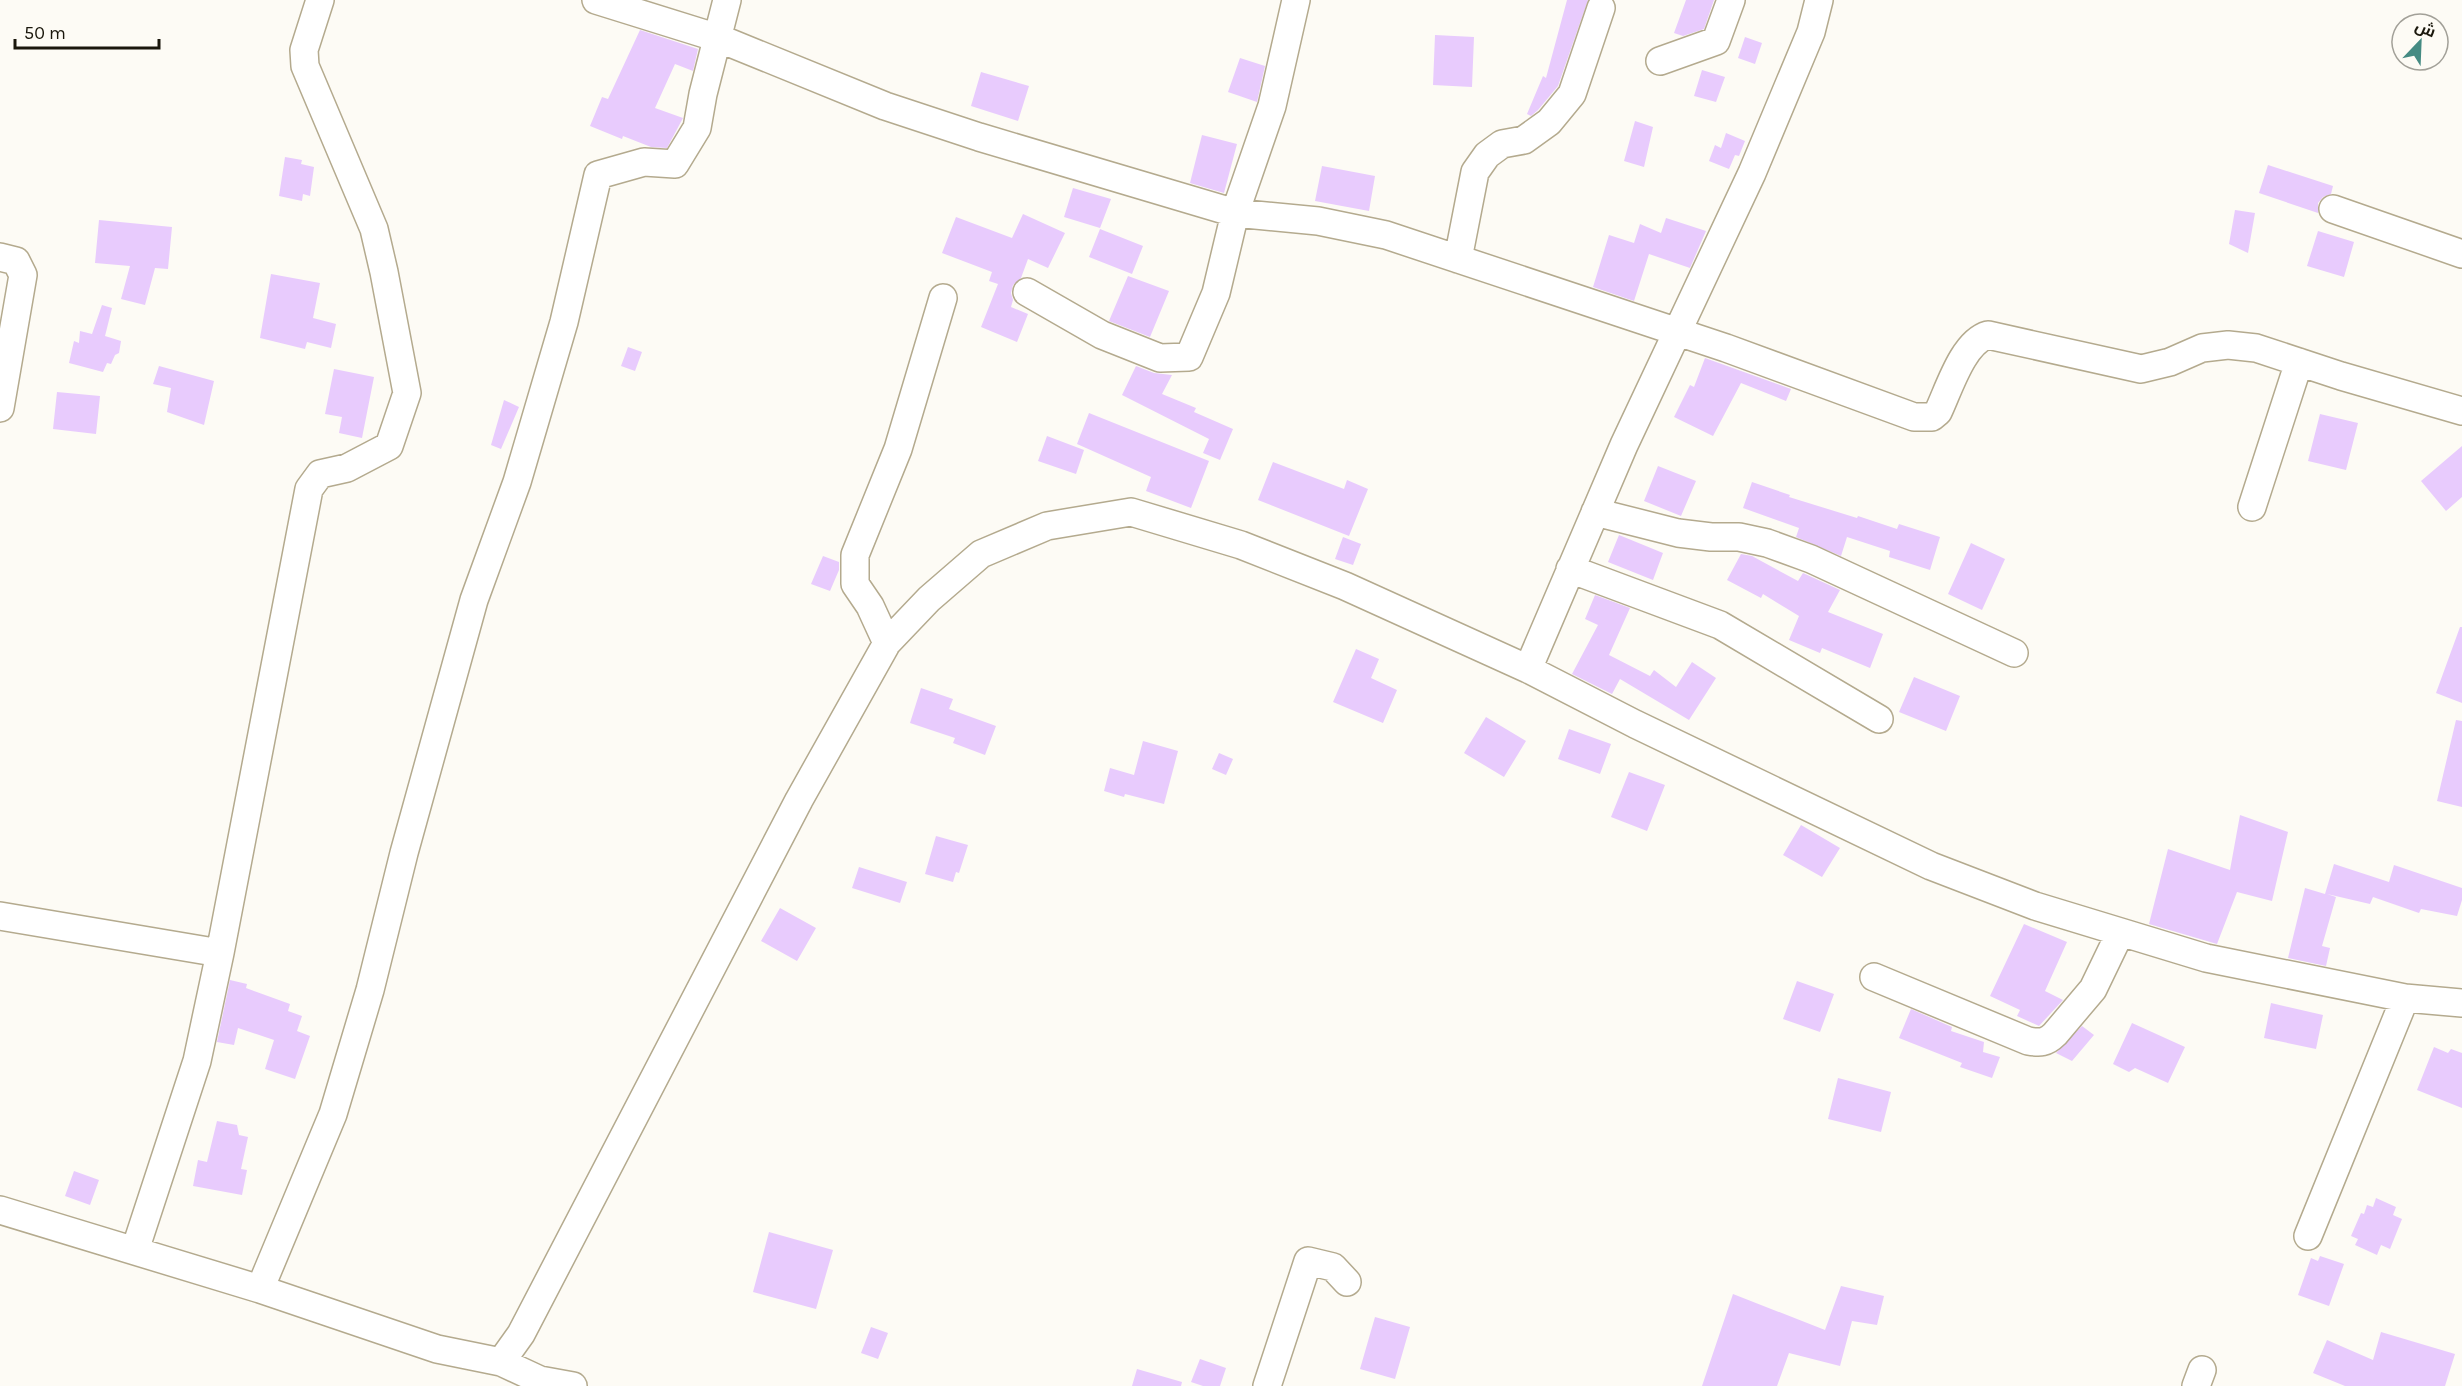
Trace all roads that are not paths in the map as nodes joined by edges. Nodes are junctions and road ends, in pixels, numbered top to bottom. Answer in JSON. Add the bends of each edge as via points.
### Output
{"nodes":[{"id":1,"x":320,"y":0,"type":"edge"},
{"id":2,"x":596,"y":0,"type":"edge"},
{"id":3,"x":727,"y":0,"type":"edge"},
{"id":4,"x":1296,"y":0,"type":"edge"},
{"id":5,"x":1731,"y":0,"type":"edge"},
{"id":6,"x":1819,"y":0,"type":"edge"},
{"id":7,"x":1601,"y":8,"type":"dead end"},
{"id":8,"x":718,"y":38,"type":"junction"},
{"id":9,"x":1660,"y":61,"type":"dead end"},
{"id":10,"x":2333,"y":208,"type":"dead end"},
{"id":11,"x":1235,"y":213,"type":"junction"},
{"id":12,"x":2462,"y":254,"type":"edge"},
{"id":13,"x":0,"y":257,"type":"edge"},
{"id":14,"x":1458,"y":259,"type":"junction"},
{"id":15,"x":1027,"y":292,"type":"dead end"},
{"id":16,"x":943,"y":298,"type":"dead end"},
{"id":17,"x":1676,"y":331,"type":"junction"},
{"id":18,"x":2299,"y":362,"type":"junction"},
{"id":19,"x":0,"y":408,"type":"edge"},
{"id":20,"x":2462,"y":411,"type":"edge"},
{"id":21,"x":2252,"y":507,"type":"dead end"},
{"id":22,"x":1595,"y":512,"type":"junction"},
{"id":23,"x":1570,"y":569,"type":"junction"},
{"id":24,"x":887,"y":643,"type":"junction"},
{"id":25,"x":2014,"y":653,"type":"dead end"},
{"id":26,"x":1528,"y":669,"type":"junction"},
{"id":27,"x":1879,"y":719,"type":"dead end"},
{"id":28,"x":0,"y":916,"type":"edge"},
{"id":29,"x":2120,"y":933,"type":"junction"},
{"id":30,"x":220,"y":953,"type":"junction"},
{"id":31,"x":1874,"y":977,"type":"dead end"},
{"id":32,"x":2405,"y":998,"type":"junction"},
{"id":33,"x":2462,"y":1003,"type":"edge"},
{"id":34,"x":0,"y":1210,"type":"edge"},
{"id":35,"x":2308,"y":1236,"type":"dead end"},
{"id":36,"x":135,"y":1250,"type":"junction"},
{"id":37,"x":1347,"y":1282,"type":"dead end"},
{"id":38,"x":260,"y":1289,"type":"junction"},
{"id":39,"x":501,"y":1362,"type":"junction"},
{"id":40,"x":573,"y":1386,"type":"edge"},
{"id":41,"x":1267,"y":1386,"type":"edge"}],
"edges":[{"from":1,"to":30,"type":"street","via":[[304,50],[305,66],[374,229],[407,393],[389,446],[347,468],[320,474],[309,489]]},
{"from":2,"to":8,"type":"street"},
{"from":3,"to":8,"type":"street"},
{"from":4,"to":11,"type":"street","via":[[1272,106]]},
{"from":5,"to":9,"type":"street","via":[[1716,41]]},
{"from":6,"to":17,"type":"street","via":[[1811,33],[1752,173]]},
{"from":7,"to":14,"type":"street","via":[[1572,94],[1549,122],[1524,140],[1502,144],[1487,155],[1475,172]]},
{"from":8,"to":11,"type":"street","via":[[885,106]]},
{"from":8,"to":38,"type":"street","via":[[697,128],[675,164],[644,162],[598,175],[564,322],[517,482],[474,600],[333,1114]]},
{"from":10,"to":12,"type":"street"},
{"from":11,"to":14,"type":"street","via":[[1318,220],[1386,235]]},
{"from":11,"to":15,"type":"street","via":[[1216,292],[1189,357],[1160,358],[1102,334]]},
{"from":13,"to":19,"type":"street","via":[[16,261],[22,275]]},
{"from":14,"to":17,"type":"street"},
{"from":16,"to":24,"type":"street","via":[[898,449],[855,555],[855,584]]},
{"from":17,"to":18,"type":"street","via":[[1924,419],[1938,411],[1968,348],[1988,335],[2141,369],[2202,348],[2228,345],[2256,348]]},
{"from":17,"to":22,"type":"street"},
{"from":18,"to":20,"type":"street"},
{"from":18,"to":21,"type":"street"},
{"from":22,"to":23,"type":"street"},
{"from":22,"to":25,"type":"street","via":[[1677,533],[1767,543],[1811,559]]},
{"from":23,"to":26,"type":"street"},
{"from":23,"to":27,"type":"street","via":[[1720,626]]},
{"from":24,"to":26,"type":"street","via":[[929,599],[981,554],[1047,526],[1131,512],[1241,545],[1345,586]]},
{"from":24,"to":39,"type":"street","via":[[794,810],[521,1334]]},
{"from":26,"to":29,"type":"street","via":[[1931,866]]},
{"from":28,"to":30,"type":"street"},
{"from":29,"to":31,"type":"street","via":[[2093,989],[2055,1034],[2041,1043]]},
{"from":29,"to":32,"type":"street","via":[[2206,958]]},
{"from":30,"to":36,"type":"street","via":[[197,1062]]},
{"from":32,"to":33,"type":"street"},
{"from":32,"to":35,"type":"street"},
{"from":34,"to":36,"type":"street"},
{"from":36,"to":38,"type":"street"},
{"from":37,"to":41,"type":"street","via":[[1333,1267],[1308,1261]]},
{"from":38,"to":39,"type":"street","via":[[437,1349]]},
{"from":39,"to":40,"type":"street","via":[[540,1380]]}]}
